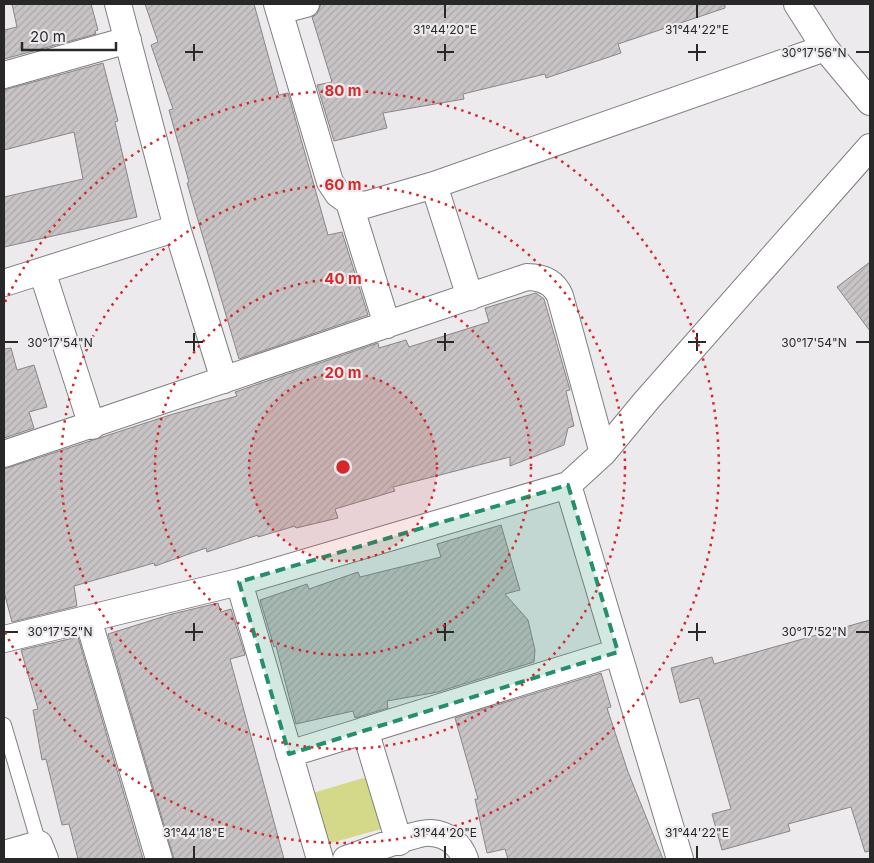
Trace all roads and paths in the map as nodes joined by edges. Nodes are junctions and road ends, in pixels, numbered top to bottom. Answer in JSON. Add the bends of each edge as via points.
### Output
{"nodes":[{"id":1,"x":118,"y":4,"type":"edge"},
{"id":2,"x":306,"y":4,"type":"edge"},
{"id":3,"x":797,"y":4,"type":"edge"},
{"id":4,"x":278,"y":7,"type":"edge"},
{"id":5,"x":128,"y":40,"type":"junction"},
{"id":6,"x":825,"y":48,"type":"junction"},
{"id":7,"x":4,"y":75,"type":"edge"},
{"id":8,"x":870,"y":102,"type":"edge"},
{"id":9,"x":870,"y":147,"type":"edge"},
{"id":10,"x":434,"y":185,"type":"junction"},
{"id":11,"x":349,"y":202,"type":"junction"},
{"id":12,"x":177,"y":228,"type":"junction"},
{"id":13,"x":42,"y":271,"type":"junction"},
{"id":14,"x":4,"y":283,"type":"edge"},
{"id":15,"x":470,"y":297,"type":"junction"},
{"id":16,"x":387,"y":325,"type":"junction"},
{"id":17,"x":224,"y":380,"type":"junction"},
{"id":18,"x":92,"y":426,"type":"junction"},
{"id":19,"x":4,"y":454,"type":"edge"},
{"id":20,"x":603,"y":454,"type":"junction"},
{"id":21,"x":568,"y":485,"type":"junction"},
{"id":22,"x":239,"y":582,"type":"junction"},
{"id":23,"x":88,"y":619,"type":"junction"},
{"id":24,"x":4,"y":639,"type":"edge"},
{"id":25,"x":618,"y":652,"type":"junction"},
{"id":26,"x":4,"y":725,"type":"edge"},
{"id":27,"x":365,"y":730,"type":"junction"},
{"id":28,"x":289,"y":754,"type":"junction"},
{"id":29,"x":399,"y":842,"type":"junction"},
{"id":30,"x":42,"y":851,"type":"edge"},
{"id":31,"x":4,"y":854,"type":"edge"},
{"id":32,"x":160,"y":859,"type":"edge"},
{"id":33,"x":320,"y":859,"type":"edge"},
{"id":34,"x":346,"y":859,"type":"edge"},
{"id":35,"x":465,"y":859,"type":"edge"},
{"id":36,"x":680,"y":859,"type":"edge"}],
"edges":[{"from":1,"to":5,"type":"street"},
{"from":2,"to":4,"type":"street"},
{"from":3,"to":6,"type":"street"},
{"from":4,"to":11,"type":"street","via":[[330,182]]},
{"from":5,"to":7,"type":"street"},
{"from":5,"to":12,"type":"street"},
{"from":6,"to":8,"type":"street"},
{"from":6,"to":10,"type":"street"},
{"from":9,"to":20,"type":"street"},
{"from":10,"to":11,"type":"street","via":[[365,205]]},
{"from":10,"to":15,"type":"street"},
{"from":11,"to":16,"type":"street"},
{"from":12,"to":13,"type":"street"},
{"from":12,"to":17,"type":"street"},
{"from":13,"to":14,"type":"street"},
{"from":13,"to":18,"type":"street"},
{"from":15,"to":16,"type":"street"},
{"from":15,"to":20,"type":"street","via":[[527,277],[545,280],[557,290]]},
{"from":16,"to":17,"type":"street"},
{"from":17,"to":18,"type":"street"},
{"from":18,"to":19,"type":"street"},
{"from":20,"to":21,"type":"street"},
{"from":21,"to":22,"type":"street"},
{"from":21,"to":25,"type":"street"},
{"from":22,"to":23,"type":"street"},
{"from":22,"to":28,"type":"street"},
{"from":23,"to":24,"type":"street"},
{"from":23,"to":32,"type":"street"},
{"from":25,"to":27,"type":"street"},
{"from":25,"to":36,"type":"street"},
{"from":26,"to":30,"type":"lane"},
{"from":27,"to":28,"type":"street"},
{"from":27,"to":29,"type":"street"},
{"from":28,"to":33,"type":"street"},
{"from":29,"to":34,"type":"street"},
{"from":29,"to":35,"type":"street","via":[[429,832],[448,837]]},
{"from":30,"to":31,"type":"street"}]}
